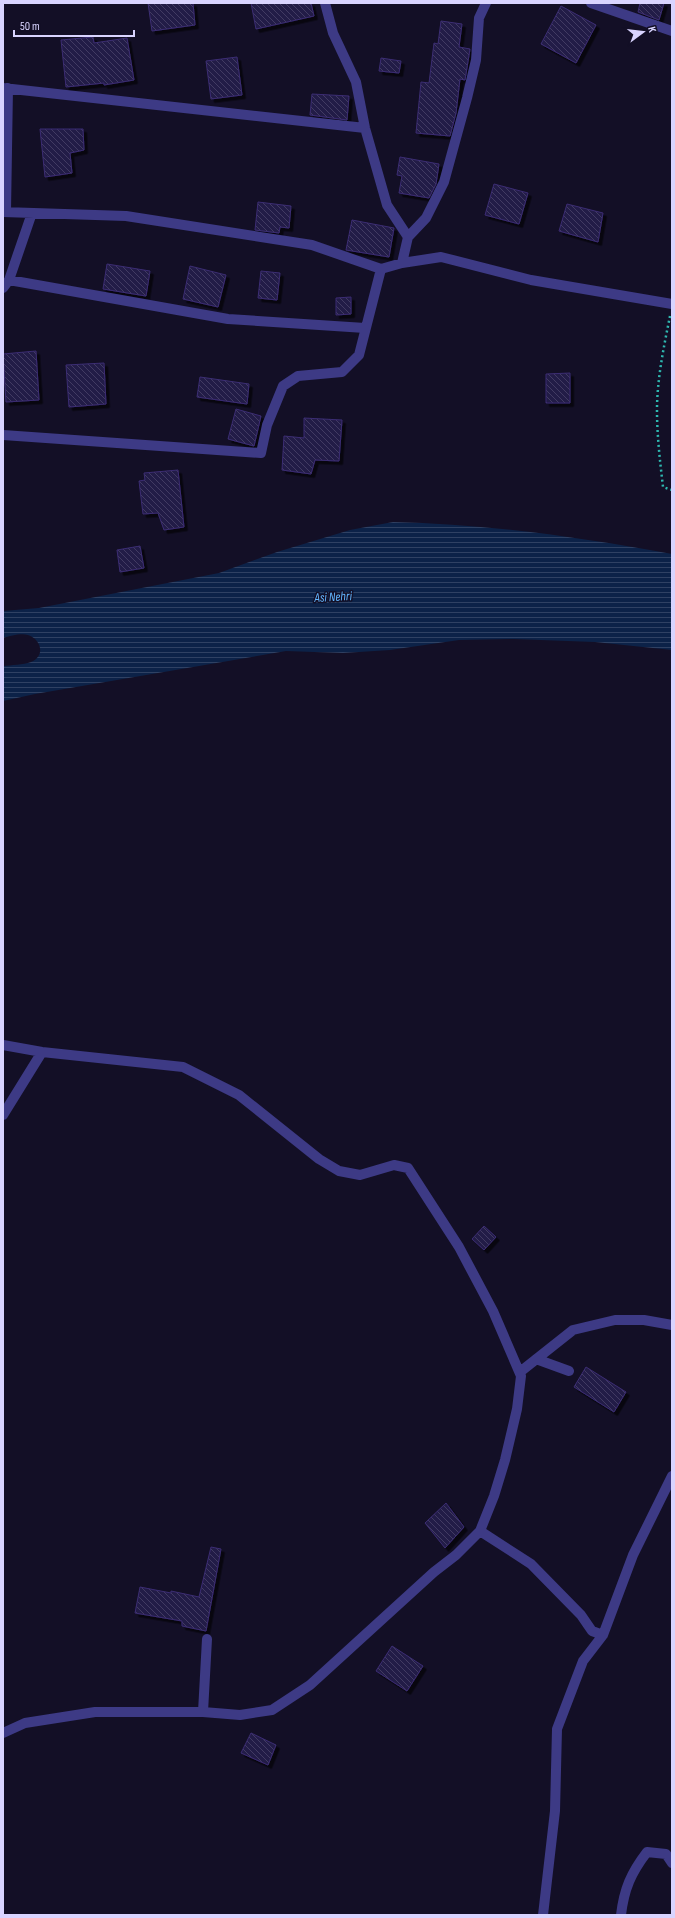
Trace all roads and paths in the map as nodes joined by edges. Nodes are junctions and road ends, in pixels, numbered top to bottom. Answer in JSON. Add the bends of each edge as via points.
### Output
{"nodes":[{"id":1,"x":325,"y":3,"type":"edge"},
{"id":2,"x":486,"y":3,"type":"edge"},
{"id":3,"x":591,"y":3,"type":"edge"},
{"id":4,"x":672,"y":31,"type":"edge"},
{"id":5,"x":6,"y":88,"type":"edge"},
{"id":6,"x":365,"y":128,"type":"junction"},
{"id":7,"x":5,"y":211,"type":"edge"},
{"id":8,"x":32,"y":213,"type":"junction"},
{"id":9,"x":408,"y":238,"type":"junction"},
{"id":10,"x":402,"y":263,"type":"junction"},
{"id":11,"x":381,"y":269,"type":"junction"},
{"id":12,"x":6,"y":284,"type":"edge"},
{"id":13,"x":672,"y":304,"type":"edge"},
{"id":14,"x":365,"y":328,"type":"junction"},
{"id":15,"x":3,"y":435,"type":"edge"},
{"id":16,"x":672,"y":490,"type":"edge"},
{"id":17,"x":3,"y":1044,"type":"edge"},
{"id":18,"x":42,"y":1052,"type":"junction"},
{"id":19,"x":3,"y":1115,"type":"edge"},
{"id":20,"x":672,"y":1325,"type":"edge"},
{"id":21,"x":536,"y":1359,"type":"junction"},
{"id":22,"x":569,"y":1371,"type":"dead end"},
{"id":23,"x":520,"y":1372,"type":"junction"},
{"id":24,"x":672,"y":1476,"type":"edge"},
{"id":25,"x":480,"y":1531,"type":"junction"},
{"id":26,"x":603,"y":1635,"type":"junction"},
{"id":27,"x":208,"y":1639,"type":"dead end"},
{"id":28,"x":203,"y":1712,"type":"junction"},
{"id":29,"x":3,"y":1733,"type":"edge"},
{"id":30,"x":672,"y":1863,"type":"edge"},
{"id":31,"x":543,"y":1915,"type":"edge"},
{"id":32,"x":621,"y":1915,"type":"edge"}],
"edges":[{"from":1,"to":6,"type":"street","via":[[333,33],[356,82]]},
{"from":2,"to":9,"type":"street","via":[[479,18],[476,60],[444,182],[426,218]]},
{"from":3,"to":4,"type":"street"},
{"from":5,"to":6,"type":"street"},
{"from":5,"to":7,"type":"street"},
{"from":6,"to":9,"type":"street","via":[[387,205]]},
{"from":7,"to":8,"type":"street"},
{"from":8,"to":11,"type":"street","via":[[126,216],[312,245]]},
{"from":8,"to":12,"type":"street"},
{"from":9,"to":10,"type":"street"},
{"from":10,"to":11,"type":"street"},
{"from":10,"to":13,"type":"street","via":[[441,257],[531,280]]},
{"from":11,"to":14,"type":"street"},
{"from":12,"to":14,"type":"street","via":[[228,319]]},
{"from":13,"to":16,"type":"path","via":[[662,354],[657,409],[664,487]]},
{"from":14,"to":15,"type":"street","via":[[358,355],[342,372],[298,376],[283,386],[267,425],[261,453]]},
{"from":17,"to":18,"type":"street"},
{"from":18,"to":19,"type":"street"},
{"from":18,"to":23,"type":"street","via":[[183,1067],[239,1095],[319,1159],[339,1171],[360,1175],[394,1164],[408,1168],[459,1248],[493,1311]]},
{"from":20,"to":21,"type":"street","via":[[644,1320],[615,1320],[573,1330]]},
{"from":21,"to":22,"type":"street"},
{"from":21,"to":23,"type":"street"},
{"from":23,"to":25,"type":"street","via":[[519,1398],[505,1460]]},
{"from":24,"to":26,"type":"street","via":[[633,1555]]},
{"from":25,"to":26,"type":"street","via":[[530,1564],[581,1615],[592,1631]]},
{"from":25,"to":28,"type":"street","via":[[310,1685],[272,1710],[240,1715]]},
{"from":26,"to":31,"type":"street","via":[[583,1660],[557,1729],[555,1811]]},
{"from":27,"to":28,"type":"street"},
{"from":28,"to":29,"type":"street","via":[[95,1712],[25,1723]]},
{"from":30,"to":32,"type":"street","via":[[666,1854],[647,1852],[628,1881]]}]}
